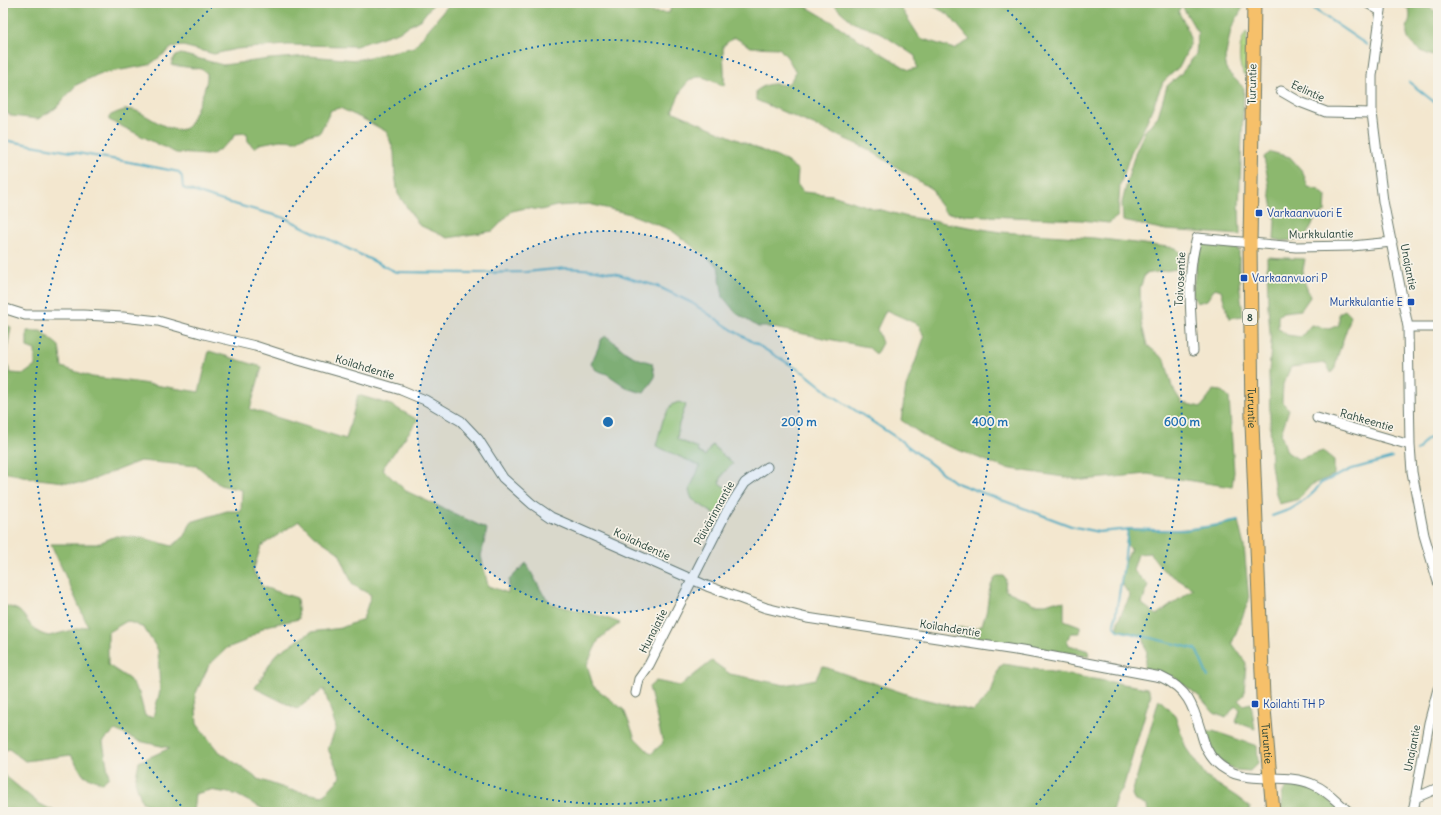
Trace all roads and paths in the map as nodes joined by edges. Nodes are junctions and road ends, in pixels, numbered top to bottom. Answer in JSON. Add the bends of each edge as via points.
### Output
{"nodes":[{"id":1,"x":1254,"y":3,"type":"edge"},
{"id":2,"x":1367,"y":3,"type":"edge"},
{"id":3,"x":1382,"y":7,"type":"edge"},
{"id":4,"x":1281,"y":91,"type":"dead end"},
{"id":5,"x":1372,"y":113,"type":"junction"},
{"id":6,"x":1392,"y":242,"type":"junction"},
{"id":7,"x":1250,"y":243,"type":"junction"},
{"id":8,"x":3,"y":308,"type":"edge"},
{"id":9,"x":1408,"y":327,"type":"junction"},
{"id":10,"x":1438,"y":327,"type":"edge"},
{"id":11,"x":1193,"y":351,"type":"dead end"},
{"id":12,"x":1317,"y":418,"type":"dead end"},
{"id":13,"x":1410,"y":445,"type":"junction"},
{"id":14,"x":767,"y":467,"type":"dead end"},
{"id":15,"x":692,"y":580,"type":"junction"},
{"id":16,"x":1438,"y":582,"type":"edge"},
{"id":17,"x":1438,"y":689,"type":"edge"},
{"id":18,"x":636,"y":693,"type":"dead end"},
{"id":19,"x":1271,"y":779,"type":"junction"},
{"id":20,"x":1438,"y":788,"type":"edge"},
{"id":21,"x":1416,"y":798,"type":"junction"},
{"id":22,"x":1273,"y":812,"type":"edge"},
{"id":23,"x":1349,"y":812,"type":"edge"},
{"id":24,"x":1412,"y":812,"type":"edge"}],
"edges":[{"from":1,"to":7,"type":"highway","name":"Turuntie","number":"8"},
{"from":2,"to":3,"type":"street"},
{"from":3,"to":5,"type":"street","name":"Unajantie","via":[[1372,76]]},
{"from":4,"to":5,"type":"street","name":"Eelintie","via":[[1326,112]]},
{"from":5,"to":6,"type":"street","name":"Unajantie","via":[[1383,201]]},
{"from":6,"to":7,"type":"street","name":"Murkkulantie","via":[[1296,247]]},
{"from":6,"to":9,"type":"street","name":"Unajantie"},
{"from":7,"to":11,"type":"street","name":"Toivosentie","via":[[1197,238],[1193,252],[1189,301]]},
{"from":7,"to":19,"type":"highway","name":"Turuntie","number":"8","via":[[1252,423],[1263,682]]},
{"from":8,"to":15,"type":"street","name":"Koilahdentie","via":[[25,315],[83,315],[158,321],[255,346],[407,392],[461,421],[478,439],[503,478],[551,517]]},
{"from":9,"to":10,"type":"street"},
{"from":9,"to":13,"type":"street","name":"Unajantie"},
{"from":12,"to":13,"type":"street","name":"Rahkeentie"},
{"from":13,"to":16,"type":"street","name":"Unajantie","via":[[1412,472],[1424,535]]},
{"from":14,"to":15,"type":"street","name":"Päivärinnantie","via":[[745,483],[727,511]]},
{"from":15,"to":18,"type":"street","name":"Hunajatie","via":[[640,679]]},
{"from":15,"to":19,"type":"street","name":"Koilahdentie","via":[[766,608],[807,618],[1022,651],[1162,677],[1184,693],[1194,713],[1205,749],[1216,762],[1238,775]]},
{"from":17,"to":21,"type":"street","name":"Unajantie","via":[[1429,723]]},
{"from":19,"to":22,"type":"highway","name":"Turuntie","number":"8"},
{"from":19,"to":23,"type":"street","name":"Koilahdentie","via":[[1291,779],[1312,784],[1326,791]]},
{"from":20,"to":21,"type":"street"},
{"from":21,"to":24,"type":"street","name":"Unajantie"}]}
